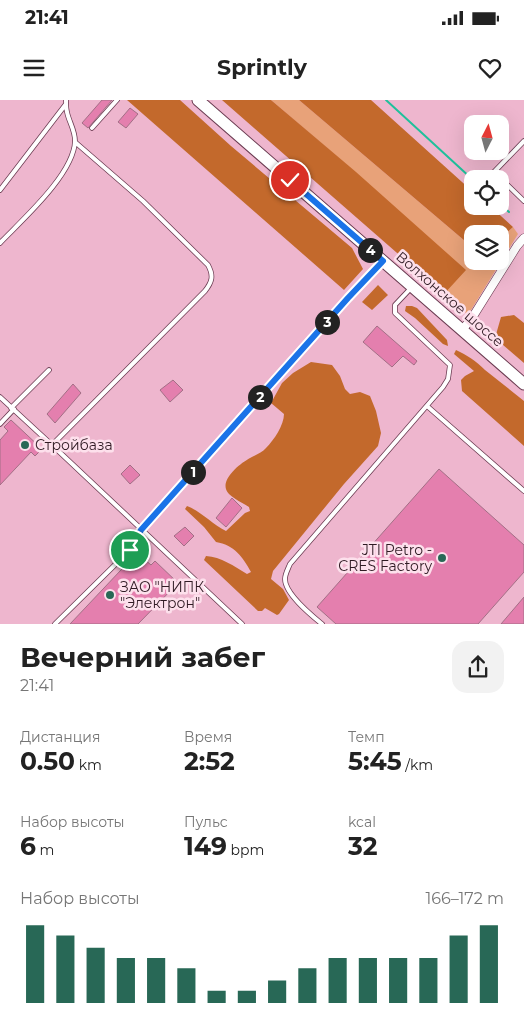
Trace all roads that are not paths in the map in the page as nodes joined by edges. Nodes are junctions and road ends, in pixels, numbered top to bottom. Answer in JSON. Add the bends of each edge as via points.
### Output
{"nodes":[{"id":1,"x":117,"y":100,"type":"edge"},
{"id":2,"x":198,"y":100,"type":"edge"},
{"id":3,"x":66,"y":102,"type":"edge"},
{"id":4,"x":92,"y":128,"type":"dead end"},
{"id":5,"x":524,"y":141,"type":"edge"},
{"id":6,"x":75,"y":142,"type":"junction"},
{"id":7,"x":0,"y":190,"type":"edge"},
{"id":8,"x":524,"y":202,"type":"edge"},
{"id":9,"x":524,"y":238,"type":"edge"},
{"id":10,"x":0,"y":243,"type":"edge"},
{"id":11,"x":383,"y":261,"type":"junction"},
{"id":12,"x":412,"y":286,"type":"junction"},
{"id":13,"x":462,"y":330,"type":"junction"},
{"id":14,"x":49,"y":370,"type":"dead end"},
{"id":15,"x":524,"y":384,"type":"edge"},
{"id":16,"x":0,"y":397,"type":"edge"},
{"id":17,"x":427,"y":406,"type":"junction"},
{"id":18,"x":13,"y":409,"type":"junction"},
{"id":19,"x":0,"y":424,"type":"edge"},
{"id":20,"x":52,"y":445,"type":"junction"},
{"id":21,"x":524,"y":491,"type":"edge"},
{"id":22,"x":141,"y":530,"type":"junction"},
{"id":23,"x":55,"y":624,"type":"edge"},
{"id":24,"x":242,"y":624,"type":"edge"},
{"id":25,"x":322,"y":624,"type":"edge"}],
"edges":[{"from":1,"to":4,"type":"lane"},
{"from":2,"to":11,"type":"main road","name":"Волхонское шоссе"},
{"from":3,"to":6,"type":"lane"},
{"from":3,"to":7,"type":"lane"},
{"from":5,"to":8,"type":"lane","via":[[494,172]]},
{"from":6,"to":10,"type":"lane","via":[[73,154],[46,196]]},
{"from":6,"to":20,"type":"lane","via":[[143,201],[208,265],[212,277],[205,291]]},
{"from":9,"to":13,"type":"street"},
{"from":11,"to":12,"type":"main road","name":"Волхонское шоссе"},
{"from":11,"to":22,"type":"lane"},
{"from":12,"to":13,"type":"main road","name":"Волхонское шоссе"},
{"from":12,"to":17,"type":"lane","via":[[395,305],[396,313],[450,364],[448,379]]},
{"from":13,"to":15,"type":"main road","name":"Волхонское шоссе"},
{"from":14,"to":18,"type":"lane"},
{"from":16,"to":18,"type":"lane"},
{"from":17,"to":21,"type":"lane"},
{"from":17,"to":25,"type":"lane","via":[[290,564],[285,579],[287,588]]},
{"from":18,"to":19,"type":"lane"},
{"from":18,"to":20,"type":"lane"},
{"from":20,"to":22,"type":"lane"},
{"from":22,"to":23,"type":"lane","via":[[130,550]]},
{"from":22,"to":24,"type":"lane"}]}
